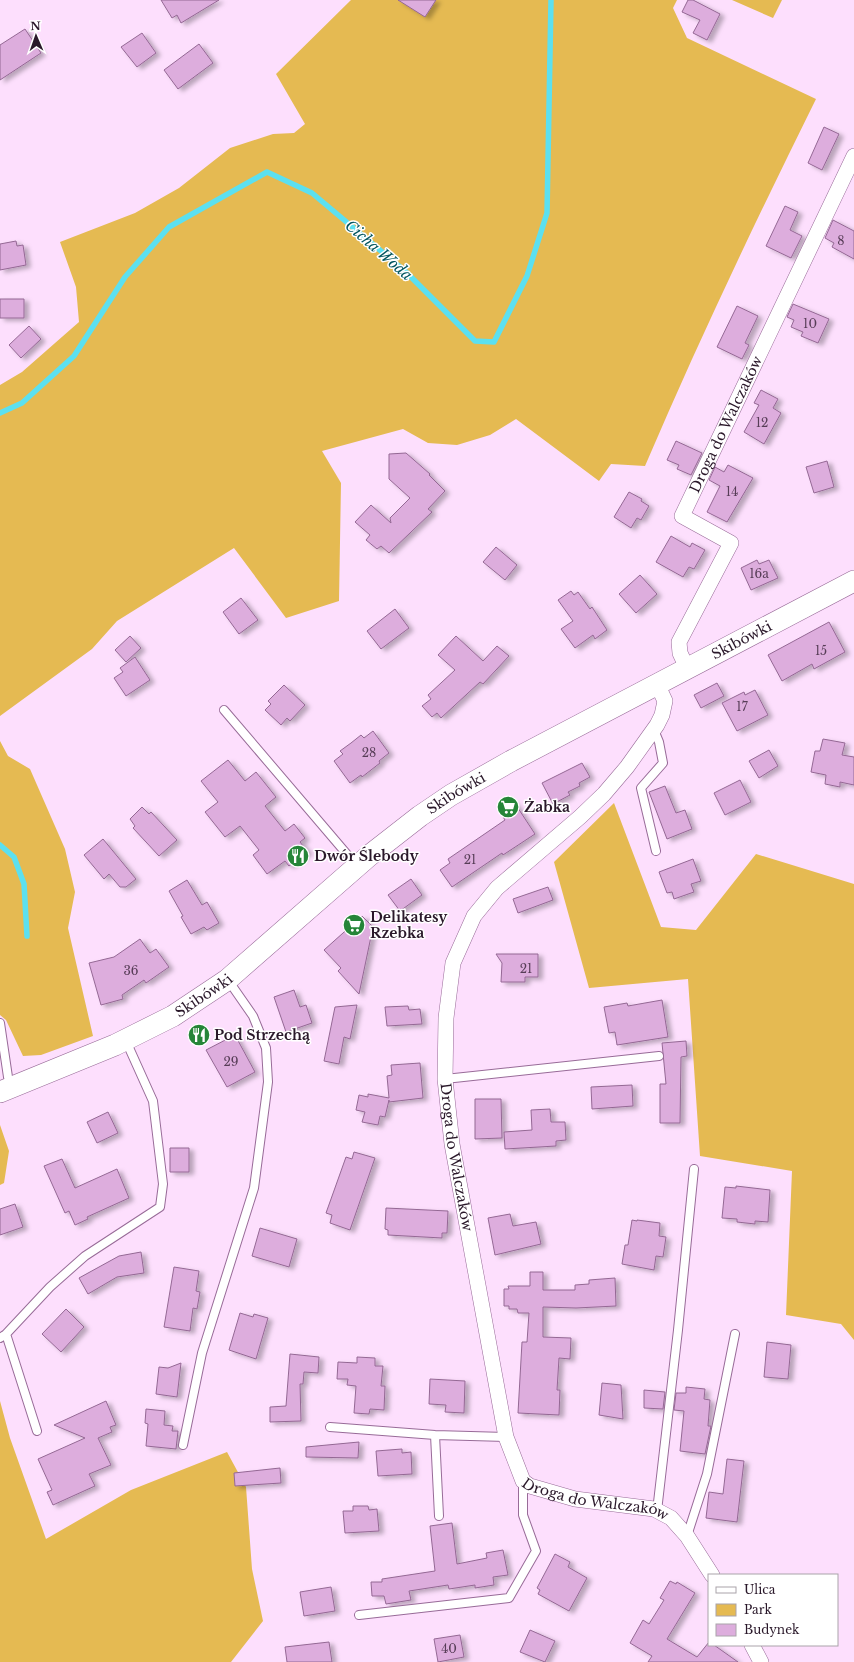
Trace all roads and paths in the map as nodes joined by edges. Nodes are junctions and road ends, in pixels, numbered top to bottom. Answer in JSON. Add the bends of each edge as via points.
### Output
{"nodes":[{"id":1,"x":854,"y":156,"type":"edge"},
{"id":2,"x":854,"y":581,"type":"edge"},
{"id":3,"x":687,"y":668,"type":"junction"},
{"id":4,"x":657,"y":684,"type":"junction"},
{"id":5,"x":224,"y":710,"type":"dead end"},
{"id":6,"x":654,"y":730,"type":"junction"},
{"id":7,"x":656,"y":852,"type":"dead end"},
{"id":8,"x":358,"y":867,"type":"junction"},
{"id":9,"x":227,"y":980,"type":"junction"},
{"id":10,"x":0,"y":1023,"type":"edge"},
{"id":11,"x":125,"y":1040,"type":"junction"},
{"id":12,"x":658,"y":1056,"type":"dead end"},
{"id":13,"x":445,"y":1079,"type":"junction"},
{"id":14,"x":6,"y":1090,"type":"edge"},
{"id":15,"x":694,"y":1169,"type":"dead end"},
{"id":16,"x":735,"y":1334,"type":"dead end"},
{"id":17,"x":3,"y":1336,"type":"edge"},
{"id":18,"x":330,"y":1427,"type":"dead end"},
{"id":19,"x":37,"y":1431,"type":"dead end"},
{"id":20,"x":435,"y":1435,"type":"junction"},
{"id":21,"x":506,"y":1437,"type":"junction"},
{"id":22,"x":183,"y":1446,"type":"dead end"},
{"id":23,"x":522,"y":1481,"type":"junction"},
{"id":24,"x":657,"y":1511,"type":"junction"},
{"id":25,"x":439,"y":1516,"type":"dead end"},
{"id":26,"x":687,"y":1536,"type":"junction"},
{"id":27,"x":711,"y":1574,"type":"edge"},
{"id":28,"x":359,"y":1615,"type":"dead end"},
{"id":29,"x":753,"y":1646,"type":"edge"},
{"id":30,"x":761,"y":1662,"type":"edge"}],
"edges":[{"from":1,"to":3,"type":"street","name":"Droga do Walczaków","via":[[682,516],[731,543],[679,642],[680,653]]},
{"from":2,"to":3,"type":"main road","name":"Skibówki"},
{"from":3,"to":4,"type":"main road","name":"Skibówki"},
{"from":4,"to":6,"type":"street","name":"Droga do Walczaków","via":[[665,706]]},
{"from":4,"to":8,"type":"main road","name":"Skibówki","via":[[451,795],[420,816]]},
{"from":5,"to":8,"type":"lane"},
{"from":6,"to":7,"type":"lane","via":[[663,763],[641,788]]},
{"from":6,"to":13,"type":"street","name":"Droga do Walczaków","via":[[604,794],[498,888],[474,916],[453,963],[446,1018]]},
{"from":8,"to":9,"type":"main road","name":"Skibówki"},
{"from":9,"to":11,"type":"main road","name":"Skibówki","via":[[173,1016]]},
{"from":9,"to":22,"type":"lane","via":[[253,1016],[266,1048],[268,1082],[254,1188],[202,1352]]},
{"from":10,"to":14,"type":"lane","via":[[8,1077]]},
{"from":11,"to":14,"type":"main road","name":"Skibówki"},
{"from":11,"to":17,"type":"lane","via":[[153,1100],[163,1184],[160,1208],[85,1256],[50,1287]]},
{"from":12,"to":13,"type":"lane"},
{"from":13,"to":21,"type":"street","name":"Droga do Walczaków","via":[[452,1144]]},
{"from":15,"to":24,"type":"lane"},
{"from":16,"to":26,"type":"lane","via":[[706,1474]]},
{"from":17,"to":19,"type":"lane"},
{"from":18,"to":20,"type":"lane"},
{"from":20,"to":21,"type":"lane"},
{"from":20,"to":25,"type":"lane"},
{"from":21,"to":23,"type":"street","name":"Droga do Walczaków"},
{"from":23,"to":24,"type":"street","name":"Droga do Walczaków","via":[[530,1486],[575,1499]]},
{"from":23,"to":28,"type":"lane","via":[[523,1515],[536,1551],[509,1598]]},
{"from":24,"to":26,"type":"street","name":"Droga do Walczaków","via":[[671,1518]]},
{"from":26,"to":27,"type":"street","name":"Droga do Walczaków"},
{"from":29,"to":30,"type":"street"}]}
